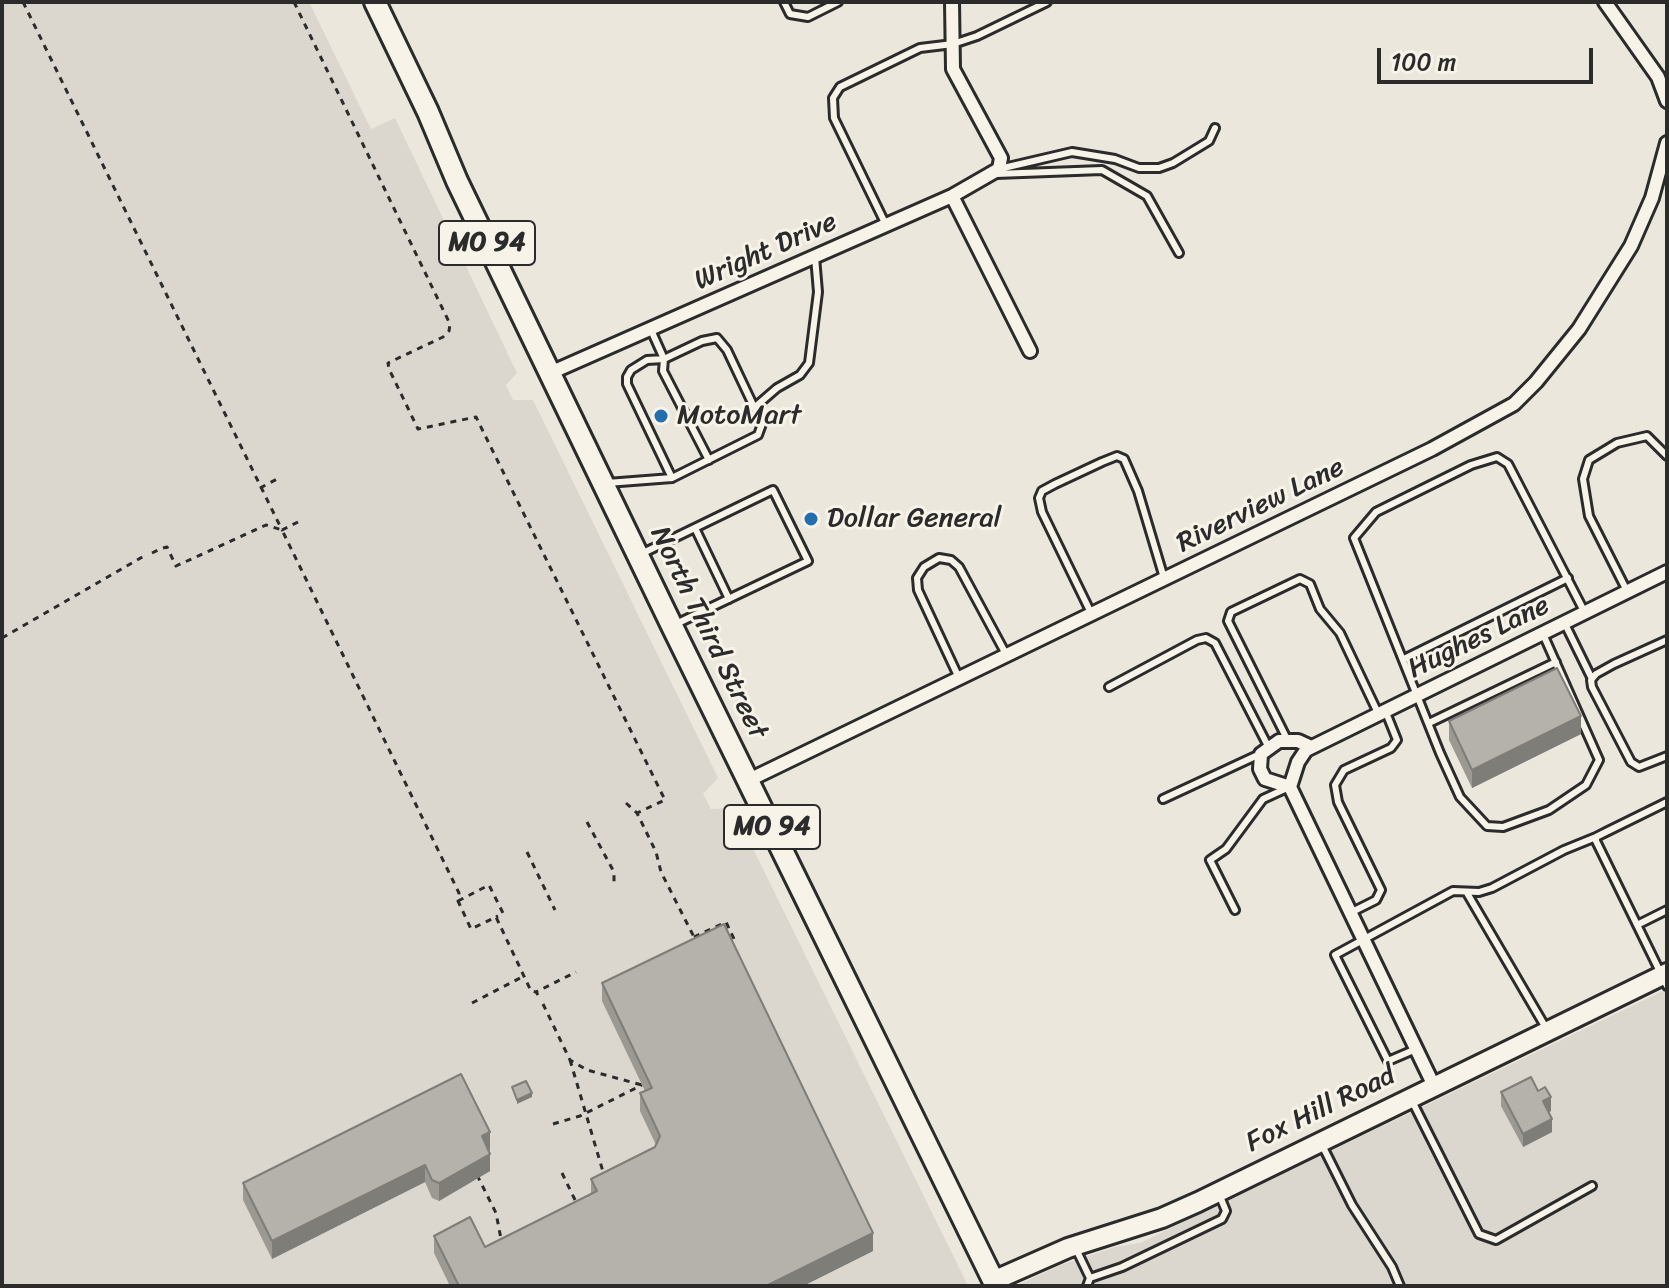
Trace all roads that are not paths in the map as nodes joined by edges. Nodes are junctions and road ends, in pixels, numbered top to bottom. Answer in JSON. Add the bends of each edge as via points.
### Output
{"nodes":[{"id":1,"x":375,"y":2,"type":"edge"},
{"id":2,"x":784,"y":2,"type":"edge"},
{"id":3,"x":838,"y":2,"type":"edge"},
{"id":4,"x":952,"y":2,"type":"edge"},
{"id":5,"x":1047,"y":2,"type":"edge"},
{"id":6,"x":1605,"y":2,"type":"edge"},
{"id":7,"x":953,"y":44,"type":"junction"},
{"id":8,"x":1667,"y":101,"type":"edge"},
{"id":9,"x":1215,"y":128,"type":"dead end"},
{"id":10,"x":1667,"y":143,"type":"edge"},
{"id":11,"x":996,"y":172,"type":"junction"},
{"id":12,"x":952,"y":196,"type":"junction"},
{"id":13,"x":886,"y":225,"type":"junction"},
{"id":14,"x":1179,"y":253,"type":"dead end"},
{"id":15,"x":815,"y":257,"type":"junction"},
{"id":16,"x":650,"y":329,"type":"junction"},
{"id":17,"x":1030,"y":351,"type":"dead end"},
{"id":18,"x":664,"y":359,"type":"junction"},
{"id":19,"x":550,"y":373,"type":"junction"},
{"id":20,"x":755,"y":407,"type":"junction"},
{"id":21,"x":1667,"y":456,"type":"edge"},
{"id":22,"x":709,"y":460,"type":"junction"},
{"id":23,"x":672,"y":478,"type":"junction"},
{"id":24,"x":603,"y":483,"type":"junction"},
{"id":25,"x":695,"y":528,"type":"junction"},
{"id":26,"x":638,"y":556,"type":"junction"},
{"id":27,"x":1667,"y":572,"type":"edge"},
{"id":28,"x":1568,"y":578,"type":"junction"},
{"id":29,"x":1165,"y":580,"type":"junction"},
{"id":30,"x":1627,"y":592,"type":"junction"},
{"id":31,"x":729,"y":599,"type":"junction"},
{"id":32,"x":1586,"y":614,"type":"junction"},
{"id":33,"x":1092,"y":615,"type":"junction"},
{"id":34,"x":1565,"y":624,"type":"junction"},
{"id":35,"x":672,"y":626,"type":"junction"},
{"id":36,"x":1543,"y":634,"type":"junction"},
{"id":37,"x":1667,"y":640,"type":"edge"},
{"id":38,"x":1007,"y":656,"type":"junction"},
{"id":39,"x":1404,"y":659,"type":"junction"},
{"id":40,"x":1556,"y":662,"type":"junction"},
{"id":41,"x":960,"y":679,"type":"junction"},
{"id":42,"x":1592,"y":679,"type":"junction"},
{"id":43,"x":1109,"y":687,"type":"dead end"},
{"id":44,"x":1418,"y":694,"type":"junction"},
{"id":45,"x":1382,"y":712,"type":"junction"},
{"id":46,"x":1429,"y":723,"type":"junction"},
{"id":47,"x":1288,"y":741,"type":"junction"},
{"id":48,"x":1311,"y":747,"type":"junction"},
{"id":49,"x":1269,"y":748,"type":"junction"},
{"id":50,"x":1667,"y":756,"type":"edge"},
{"id":51,"x":749,"y":780,"type":"junction"},
{"id":52,"x":1290,"y":787,"type":"junction"},
{"id":53,"x":1163,"y":799,"type":"dead end"},
{"id":54,"x":1667,"y":802,"type":"edge"},
{"id":55,"x":1596,"y":837,"type":"junction"},
{"id":56,"x":1467,"y":893,"type":"junction"},
{"id":57,"x":1235,"y":910,"type":"dead end"},
{"id":58,"x":1667,"y":910,"type":"edge"},
{"id":59,"x":1350,"y":913,"type":"junction"},
{"id":60,"x":1637,"y":925,"type":"junction"},
{"id":61,"x":1363,"y":940,"type":"junction"},
{"id":62,"x":1665,"y":978,"type":"edge"},
{"id":63,"x":1548,"y":1031,"type":"junction"},
{"id":64,"x":1416,"y":1049,"type":"junction"},
{"id":65,"x":1434,"y":1086,"type":"junction"},
{"id":66,"x":1410,"y":1098,"type":"junction"},
{"id":67,"x":1320,"y":1142,"type":"junction"},
{"id":68,"x":1592,"y":1186,"type":"dead end"},
{"id":69,"x":1218,"y":1192,"type":"junction"},
{"id":70,"x":1074,"y":1245,"type":"junction"},
{"id":71,"x":1090,"y":1278,"type":"junction"},
{"id":72,"x":990,"y":1284,"type":"edge"},
{"id":73,"x":1087,"y":1286,"type":"edge"},
{"id":74,"x":1400,"y":1286,"type":"edge"}],
"edges":[{"from":1,"to":19,"type":"main road","name":"North Third Street","number":"MO 94"},
{"from":2,"to":3,"type":"lane","via":[[790,14],[808,17]]},
{"from":4,"to":7,"type":"street"},
{"from":5,"to":7,"type":"lane"},
{"from":6,"to":8,"type":"street","via":[[1658,77]]},
{"from":7,"to":11,"type":"street","via":[[953,69],[1001,158]]},
{"from":7,"to":13,"type":"lane","via":[[920,48],[840,87],[833,98],[834,118]]},
{"from":9,"to":11,"type":"lane","via":[[1195,152],[1159,168],[1072,152]]},
{"from":10,"to":29,"type":"street","name":"Riverview Lane","via":[[1631,246],[1579,329],[1514,404]]},
{"from":11,"to":12,"type":"street","name":"Wright Drive"},
{"from":11,"to":14,"type":"lane","via":[[1102,170],[1147,196]]},
{"from":12,"to":13,"type":"street","name":"Wright Drive"},
{"from":12,"to":17,"type":"street"},
{"from":13,"to":15,"type":"street","name":"Wright Drive"},
{"from":15,"to":16,"type":"street","name":"Wright Drive"},
{"from":15,"to":20,"type":"lane","via":[[818,292],[809,363]]},
{"from":16,"to":18,"type":"lane"},
{"from":16,"to":19,"type":"street","name":"Wright Drive"},
{"from":18,"to":20,"type":"lane","via":[[717,338]]},
{"from":18,"to":22,"type":"lane","via":[[663,371]]},
{"from":18,"to":23,"type":"lane","via":[[652,358],[631,370],[627,384]]},
{"from":19,"to":24,"type":"main road","name":"North Third Street","number":"MO 94"},
{"from":20,"to":22,"type":"lane","via":[[762,424],[758,435]]},
{"from":21,"to":30,"type":"lane","via":[[1647,436],[1617,443],[1589,460],[1583,479],[1589,516]]},
{"from":22,"to":23,"type":"lane"},
{"from":23,"to":24,"type":"lane"},
{"from":24,"to":26,"type":"main road","name":"North Third Street","number":"MO 94"},
{"from":25,"to":26,"type":"lane"},
{"from":25,"to":31,"type":"lane"},
{"from":25,"to":31,"type":"lane","via":[[773,490],[808,561]]},
{"from":26,"to":35,"type":"main road","name":"North Third Street","number":"MO 94"},
{"from":27,"to":30,"type":"street","name":"Hughes Lane"},
{"from":28,"to":32,"type":"lane"},
{"from":28,"to":39,"type":"lane"},
{"from":28,"to":39,"type":"lane","via":[[1508,464],[1497,457],[1457,471],[1376,512],[1354,538]]},
{"from":29,"to":33,"type":"street","name":"Riverview Lane"},
{"from":29,"to":33,"type":"lane","via":[[1124,459],[1102,462],[1042,491],[1039,498]]},
{"from":30,"to":32,"type":"street","name":"Hughes Lane"},
{"from":31,"to":35,"type":"lane"},
{"from":32,"to":34,"type":"street","name":"Hughes Lane"},
{"from":33,"to":38,"type":"street","name":"Riverview Lane"},
{"from":34,"to":36,"type":"street","name":"Hughes Lane"},
{"from":34,"to":42,"type":"lane"},
{"from":35,"to":51,"type":"main road","name":"North Third Street","number":"MO 94"},
{"from":36,"to":40,"type":"lane"},
{"from":36,"to":44,"type":"street","name":"Hughes Lane"},
{"from":37,"to":42,"type":"lane"},
{"from":38,"to":41,"type":"street","name":"Riverview Lane"},
{"from":38,"to":41,"type":"lane","via":[[959,567],[939,558],[924,567],[918,590]]},
{"from":39,"to":44,"type":"lane"},
{"from":40,"to":46,"type":"lane"},
{"from":40,"to":46,"type":"lane","via":[[1599,760],[1586,785],[1549,810],[1503,827],[1487,826],[1460,797]]},
{"from":41,"to":51,"type":"street","name":"Riverview Lane"},
{"from":42,"to":50,"type":"lane","via":[[1631,762],[1639,767]]},
{"from":43,"to":49,"type":"lane","via":[[1206,638],[1215,643]]},
{"from":44,"to":45,"type":"street","name":"Hughes Lane"},
{"from":44,"to":46,"type":"lane"},
{"from":45,"to":47,"type":"lane","via":[[1310,584],[1300,579],[1231,612],[1228,621]]},
{"from":45,"to":48,"type":"street","name":"Hughes Lane"},
{"from":45,"to":59,"type":"lane","via":[[1397,740],[1391,748],[1344,770],[1335,785],[1338,802],[1381,890],[1376,900]]},
{"from":47,"to":48,"type":"street"},
{"from":47,"to":49,"type":"street"},
{"from":48,"to":52,"type":"street","via":[[1298,762]]},
{"from":49,"to":52,"type":"street","via":[[1261,754],[1265,779]]},
{"from":49,"to":53,"type":"lane"},
{"from":51,"to":72,"type":"main road","name":"North Third Street","number":"MO 94"},
{"from":52,"to":57,"type":"lane","via":[[1263,799],[1226,849],[1210,860]]},
{"from":52,"to":59,"type":"street"},
{"from":54,"to":55,"type":"lane"},
{"from":55,"to":56,"type":"lane","via":[[1492,888]]},
{"from":55,"to":60,"type":"lane"},
{"from":56,"to":61,"type":"lane","via":[[1453,891]]},
{"from":56,"to":63,"type":"lane"},
{"from":58,"to":60,"type":"lane"},
{"from":59,"to":61,"type":"street"},
{"from":60,"to":62,"type":"lane"},
{"from":61,"to":64,"type":"street"},
{"from":61,"to":64,"type":"lane","via":[[1335,955],[1388,1061]]},
{"from":62,"to":63,"type":"street","name":"Fox Hill Road"},
{"from":63,"to":65,"type":"street","name":"Fox Hill Road"},
{"from":64,"to":65,"type":"street"},
{"from":65,"to":66,"type":"street","name":"Fox Hill Road"},
{"from":66,"to":67,"type":"street","name":"Fox Hill Road"},
{"from":66,"to":68,"type":"lane","via":[[1479,1234],[1496,1240]]},
{"from":67,"to":69,"type":"street","name":"Fox Hill Road"},
{"from":67,"to":74,"type":"lane"},
{"from":69,"to":70,"type":"street","name":"Fox Hill Road","via":[[1162,1218]]},
{"from":69,"to":71,"type":"lane","via":[[1226,1211],[1222,1219]]},
{"from":70,"to":71,"type":"lane"},
{"from":70,"to":72,"type":"street","name":"Fox Hill Road"},
{"from":71,"to":73,"type":"lane"}]}
